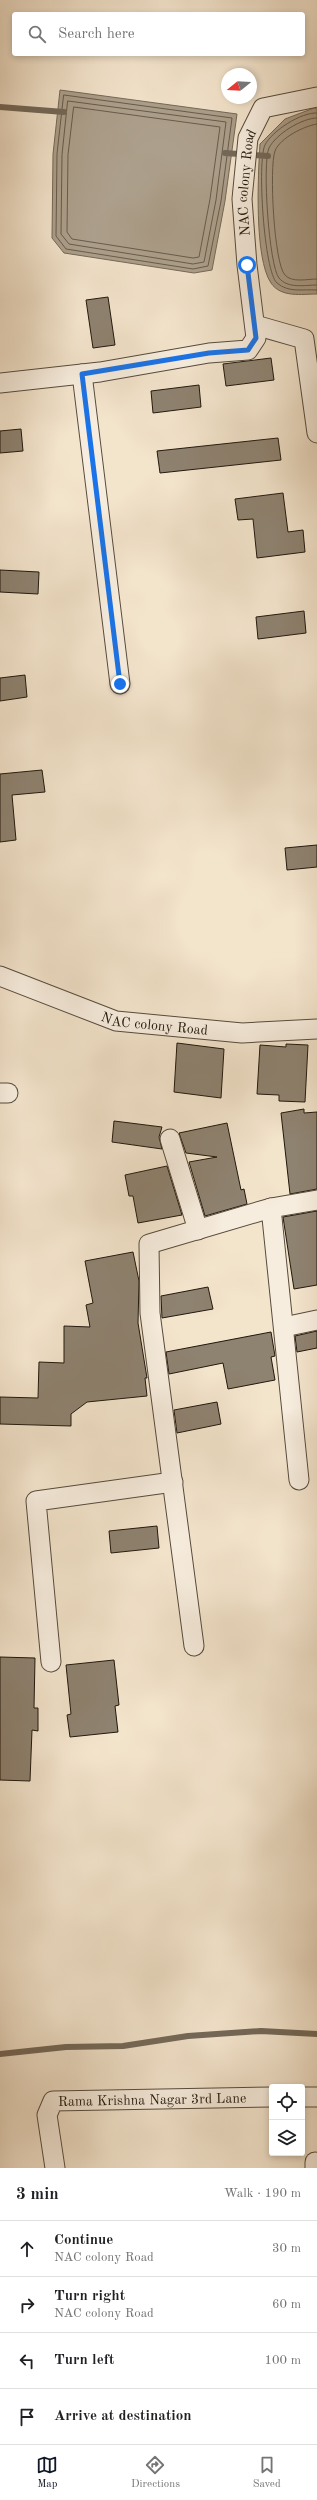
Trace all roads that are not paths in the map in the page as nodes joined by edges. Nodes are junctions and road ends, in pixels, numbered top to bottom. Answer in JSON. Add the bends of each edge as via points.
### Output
{"nodes":[{"id":1,"x":317,"y":98,"type":"edge"},
{"id":2,"x":255,"y":325,"type":"junction"},
{"id":3,"x":82,"y":374,"type":"junction"},
{"id":4,"x":0,"y":383,"type":"edge"},
{"id":5,"x":317,"y":433,"type":"edge"},
{"id":6,"x":120,"y":684,"type":"dead end"},
{"id":7,"x":0,"y":976,"type":"edge"},
{"id":8,"x":317,"y":1029,"type":"edge"},
{"id":9,"x":170,"y":1139,"type":"dead end"},
{"id":10,"x":317,"y":1200,"type":"edge"},
{"id":11,"x":271,"y":1208,"type":"junction"},
{"id":12,"x":198,"y":1230,"type":"junction"},
{"id":13,"x":317,"y":1320,"type":"edge"},
{"id":14,"x":284,"y":1327,"type":"junction"},
{"id":15,"x":299,"y":1480,"type":"dead end"},
{"id":16,"x":172,"y":1482,"type":"junction"},
{"id":17,"x":194,"y":1646,"type":"dead end"},
{"id":18,"x":51,"y":1662,"type":"dead end"},
{"id":19,"x":269,"y":2097,"type":"edge"},
{"id":20,"x":305,"y":2097,"type":"edge"},
{"id":21,"x":317,"y":2097,"type":"edge"},
{"id":22,"x":55,"y":2168,"type":"edge"}],
"edges":[{"from":1,"to":2,"type":"street","name":"NAC colony Road","via":[[263,108],[248,138],[242,199]]},
{"from":2,"to":3,"type":"street","name":"NAC colony Road","via":[[256,338],[248,350],[209,353]]},
{"from":2,"to":5,"type":"street","via":[[304,339]]},
{"from":3,"to":4,"type":"street","name":"NAC colony Road"},
{"from":3,"to":6,"type":"street"},
{"from":7,"to":8,"type":"street","name":"NAC colony Road","via":[[116,1021],[242,1033]]},
{"from":9,"to":12,"type":"street"},
{"from":10,"to":11,"type":"street"},
{"from":11,"to":12,"type":"street"},
{"from":11,"to":14,"type":"street"},
{"from":12,"to":16,"type":"street","via":[[149,1244],[150,1313]]},
{"from":13,"to":14,"type":"street"},
{"from":14,"to":15,"type":"street"},
{"from":16,"to":17,"type":"street"},
{"from":16,"to":18,"type":"street","via":[[36,1501]]},
{"from":19,"to":22,"type":"street","name":"Rama Krishna Nagar 3rd Lane","via":[[53,2101],[47,2115]]},
{"from":20,"to":21,"type":"street"}]}
